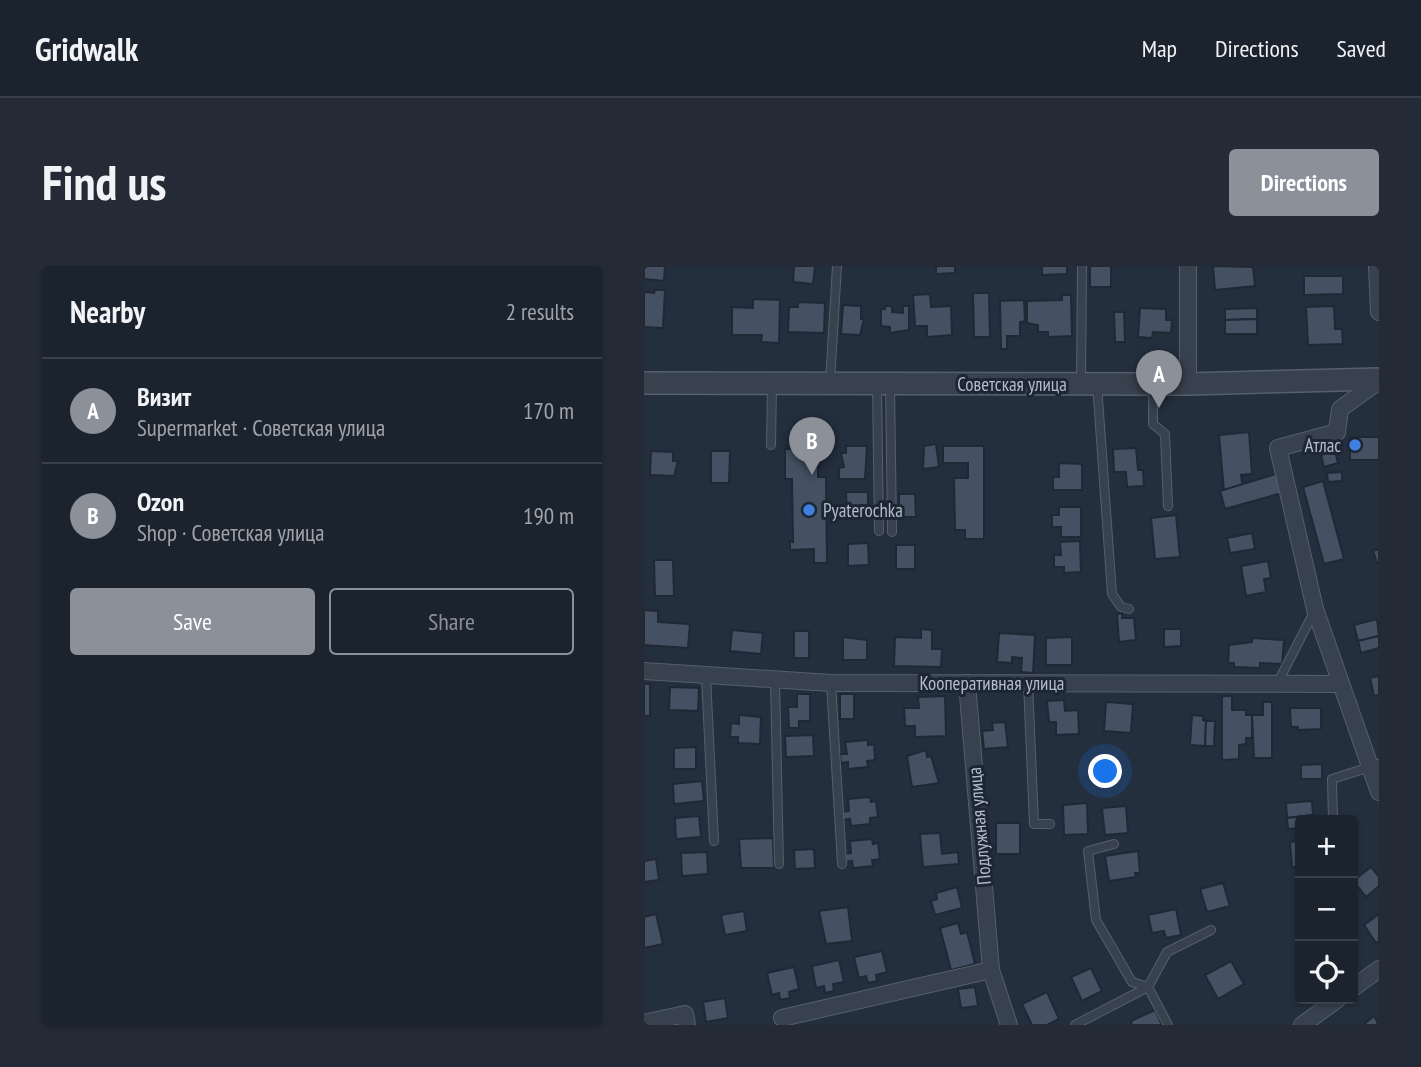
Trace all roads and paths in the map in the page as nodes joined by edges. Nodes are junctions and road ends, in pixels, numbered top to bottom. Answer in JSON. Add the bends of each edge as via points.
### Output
{"nodes":[{"id":1,"x":836,"y":266,"type":"edge"},
{"id":2,"x":1082,"y":266,"type":"edge"},
{"id":3,"x":1188,"y":266,"type":"edge"},
{"id":4,"x":1377,"y":266,"type":"edge"},
{"id":5,"x":1379,"y":312,"type":"edge"},
{"id":6,"x":1379,"y":380,"type":"edge"},
{"id":7,"x":644,"y":383,"type":"edge"},
{"id":8,"x":772,"y":383,"type":"junction"},
{"id":9,"x":830,"y":383,"type":"junction"},
{"id":10,"x":884,"y":383,"type":"junction"},
{"id":11,"x":1089,"y":384,"type":"junction"},
{"id":12,"x":1153,"y":384,"type":"junction"},
{"id":13,"x":1188,"y":384,"type":"junction"},
{"id":14,"x":771,"y":445,"type":"dead end"},
{"id":15,"x":1168,"y":506,"type":"dead end"},
{"id":16,"x":878,"y":531,"type":"dead end"},
{"id":17,"x":892,"y":532,"type":"dead end"},
{"id":18,"x":1315,"y":609,"type":"junction"},
{"id":19,"x":1129,"y":610,"type":"dead end"},
{"id":20,"x":644,"y":671,"type":"edge"},
{"id":21,"x":706,"y":676,"type":"junction"},
{"id":22,"x":775,"y":681,"type":"junction"},
{"id":23,"x":831,"y":683,"type":"junction"},
{"id":24,"x":967,"y":683,"type":"junction"},
{"id":25,"x":1028,"y":683,"type":"junction"},
{"id":26,"x":1340,"y":684,"type":"junction"},
{"id":27,"x":1277,"y":685,"type":"junction"},
{"id":28,"x":1374,"y":765,"type":"edge"},
{"id":29,"x":1379,"y":792,"type":"edge"},
{"id":30,"x":1333,"y":815,"type":"edge"},
{"id":31,"x":1050,"y":824,"type":"dead end"},
{"id":32,"x":714,"y":841,"type":"dead end"},
{"id":33,"x":1114,"y":844,"type":"dead end"},
{"id":34,"x":779,"y":864,"type":"dead end"},
{"id":35,"x":842,"y":864,"type":"dead end"},
{"id":36,"x":1211,"y":930,"type":"dead end"},
{"id":37,"x":1379,"y":969,"type":"edge"},
{"id":38,"x":991,"y":970,"type":"junction"},
{"id":39,"x":1358,"y":984,"type":"edge"},
{"id":40,"x":1148,"y":987,"type":"junction"},
{"id":41,"x":1331,"y":1004,"type":"edge"},
{"id":42,"x":782,"y":1018,"type":"dead end"},
{"id":43,"x":644,"y":1023,"type":"edge"},
{"id":44,"x":687,"y":1025,"type":"edge"},
{"id":45,"x":1009,"y":1025,"type":"edge"},
{"id":46,"x":1075,"y":1025,"type":"edge"},
{"id":47,"x":1168,"y":1025,"type":"edge"},
{"id":48,"x":1302,"y":1025,"type":"edge"}],
"edges":[{"from":1,"to":9,"type":"lane"},
{"from":2,"to":11,"type":"lane"},
{"from":3,"to":13,"type":"street"},
{"from":4,"to":5,"type":"street"},
{"from":6,"to":13,"type":"street","name":"Советская улица"},
{"from":6,"to":18,"type":"street","via":[[1340,409],[1337,432],[1278,449]]},
{"from":7,"to":8,"type":"street","name":"Советская улица"},
{"from":8,"to":9,"type":"street","name":"Советская улица"},
{"from":8,"to":14,"type":"lane"},
{"from":9,"to":10,"type":"street","name":"Советская улица"},
{"from":10,"to":11,"type":"street","name":"Советская улица"},
{"from":10,"to":16,"type":"lane"},
{"from":10,"to":17,"type":"lane"},
{"from":11,"to":12,"type":"street","name":"Советская улица"},
{"from":11,"to":19,"type":"lane","via":[[1112,594]]},
{"from":12,"to":13,"type":"street","name":"Советская улица"},
{"from":12,"to":15,"type":"lane","via":[[1153,424],[1165,434]]},
{"from":18,"to":26,"type":"street"},
{"from":18,"to":27,"type":"lane"},
{"from":20,"to":21,"type":"street","name":"Кооперативная улица"},
{"from":21,"to":22,"type":"street","name":"Кооперативная улица"},
{"from":21,"to":32,"type":"lane"},
{"from":22,"to":23,"type":"street","name":"Кооперативная улица"},
{"from":22,"to":34,"type":"lane"},
{"from":23,"to":24,"type":"street","name":"Кооперативная улица"},
{"from":23,"to":35,"type":"lane"},
{"from":24,"to":25,"type":"street","name":"Кооперативная улица"},
{"from":24,"to":38,"type":"street","name":"Подлужная улица"},
{"from":25,"to":27,"type":"street","name":"Кооперативная улица"},
{"from":25,"to":31,"type":"lane","via":[[1034,824]]},
{"from":26,"to":27,"type":"street","name":"Кооперативная улица"},
{"from":26,"to":28,"type":"street"},
{"from":28,"to":29,"type":"street"},
{"from":28,"to":30,"type":"lane","via":[[1332,779]]},
{"from":33,"to":40,"type":"lane","via":[[1087,851],[1096,920],[1132,982]]},
{"from":36,"to":40,"type":"lane","via":[[1167,952]]},
{"from":37,"to":39,"type":"street"},
{"from":38,"to":42,"type":"street"},
{"from":38,"to":45,"type":"street","name":"Подлужная улица"},
{"from":40,"to":46,"type":"lane"},
{"from":40,"to":47,"type":"lane"},
{"from":41,"to":48,"type":"street"},
{"from":43,"to":44,"type":"street","via":[[685,1014]]}]}
